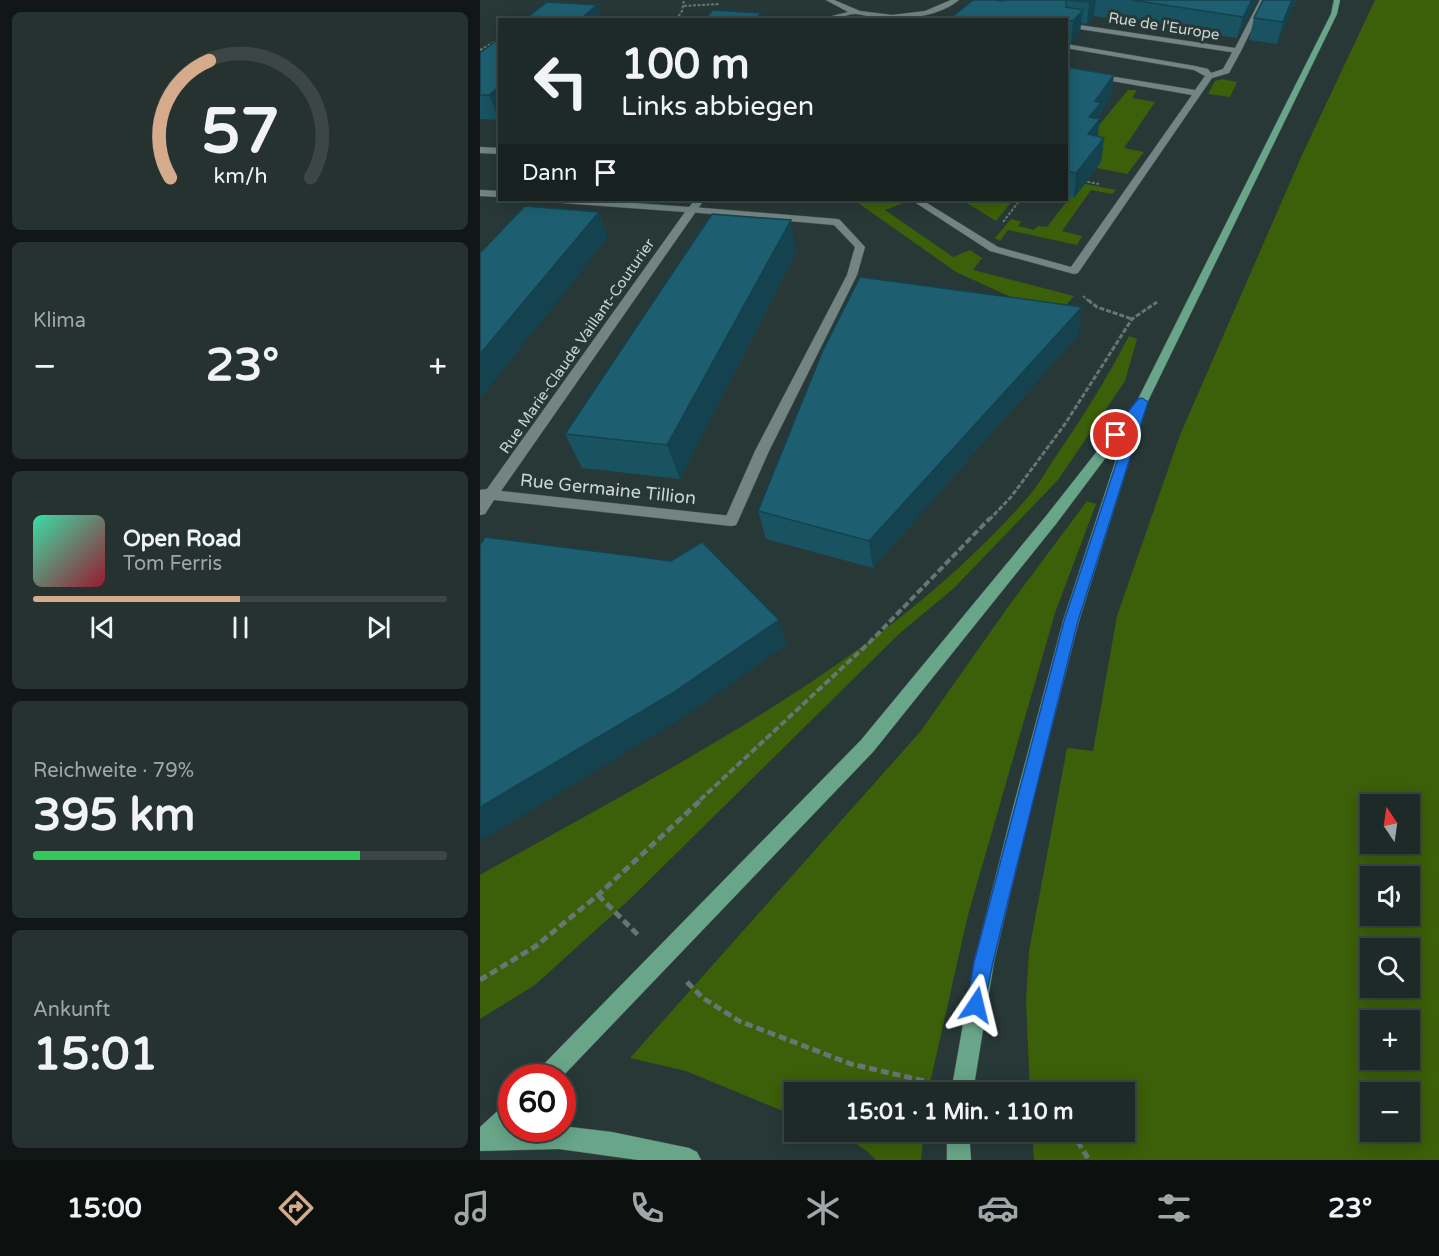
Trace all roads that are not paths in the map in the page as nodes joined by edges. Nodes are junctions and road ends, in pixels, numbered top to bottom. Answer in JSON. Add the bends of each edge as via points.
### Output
{"nodes":[{"id":1,"x":829,"y":0,"type":"edge"},
{"id":2,"x":956,"y":0,"type":"edge"},
{"id":3,"x":1263,"y":0,"type":"edge"},
{"id":4,"x":1337,"y":0,"type":"edge"},
{"id":5,"x":1346,"y":0,"type":"edge"},
{"id":6,"x":946,"y":6,"type":"junction"},
{"id":7,"x":954,"y":9,"type":"dead end"},
{"id":8,"x":857,"y":12,"type":"junction"},
{"id":9,"x":1334,"y":14,"type":"junction"},
{"id":10,"x":838,"y":18,"type":"edge"},
{"id":11,"x":1068,"y":25,"type":"edge"},
{"id":12,"x":1068,"y":46,"type":"edge"},
{"id":13,"x":1237,"y":51,"type":"junction"},
{"id":14,"x":1068,"y":71,"type":"edge"},
{"id":15,"x":1209,"y":76,"type":"junction"},
{"id":16,"x":1197,"y":93,"type":"junction"},
{"id":17,"x":480,"y":150,"type":"edge"},
{"id":18,"x":498,"y":151,"type":"edge"},
{"id":19,"x":480,"y":193,"type":"edge"},
{"id":20,"x":498,"y":194,"type":"edge"},
{"id":21,"x":589,"y":201,"type":"edge"},
{"id":22,"x":918,"y":201,"type":"edge"},
{"id":23,"x":695,"y":205,"type":"edge"},
{"id":24,"x":1142,"y":402,"type":"junction"},
{"id":25,"x":485,"y":494,"type":"edge"},
{"id":26,"x":480,"y":510,"type":"edge"},
{"id":27,"x":560,"y":1064,"type":"edge"},
{"id":28,"x":964,"y":1082,"type":"edge"},
{"id":29,"x":498,"y":1126,"type":"edge"},
{"id":30,"x":483,"y":1139,"type":"edge"},
{"id":31,"x":958,"y":1142,"type":"edge"},
{"id":32,"x":689,"y":1160,"type":"edge"},
{"id":33,"x":959,"y":1160,"type":"edge"}],
"edges":[{"from":1,"to":8,"type":"street"},
{"from":2,"to":6,"type":"street"},
{"from":3,"to":13,"type":"street","name":"Rue de l'Europe"},
{"from":4,"to":9,"type":"main road"},
{"from":5,"to":9,"type":"main road"},
{"from":6,"to":7,"type":"street"},
{"from":6,"to":8,"type":"street","via":[[906,15]]},
{"from":8,"to":10,"type":"street"},
{"from":9,"to":24,"type":"main road"},
{"from":11,"to":13,"type":"street","name":"Rue de l'Europe"},
{"from":12,"to":15,"type":"street","via":[[1195,68]]},
{"from":13,"to":15,"type":"street","via":[[1226,71]]},
{"from":14,"to":16,"type":"street"},
{"from":15,"to":16,"type":"street"},
{"from":16,"to":22,"type":"street","via":[[1074,271],[994,249]]},
{"from":17,"to":18,"type":"street"},
{"from":19,"to":20,"type":"street"},
{"from":21,"to":23,"type":"street"},
{"from":23,"to":25,"type":"street","name":"Rue Marie-Claude Vaillant-Couturier"},
{"from":23,"to":25,"type":"street","name":"Rue Germaine Tillion","via":[[837,222],[860,247],[852,275],[762,451],[732,520]]},
{"from":24,"to":27,"type":"main road","via":[[867,746]]},
{"from":24,"to":28,"type":"main road","via":[[1071,621],[984,962]]},
{"from":25,"to":26,"type":"street","name":"Rue Marie-Claude Vaillant-Couturier"},
{"from":29,"to":30,"type":"main road"},
{"from":30,"to":32,"type":"main road","via":[[563,1136],[631,1145]]},
{"from":31,"to":33,"type":"main road"}]}
